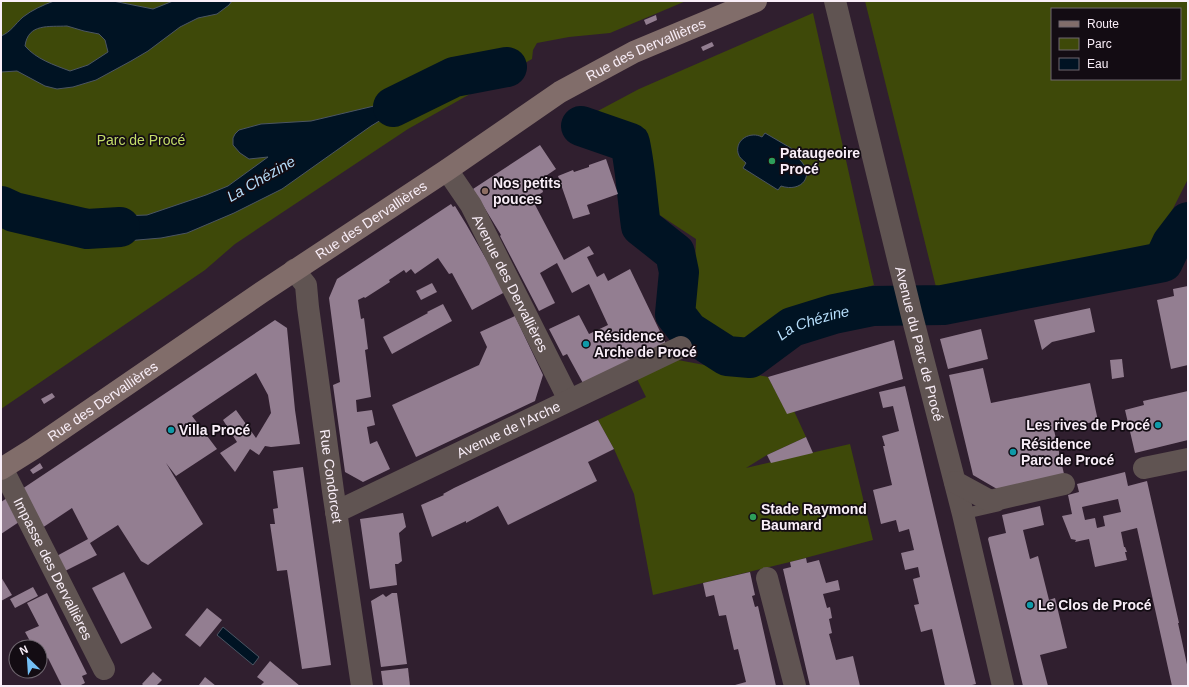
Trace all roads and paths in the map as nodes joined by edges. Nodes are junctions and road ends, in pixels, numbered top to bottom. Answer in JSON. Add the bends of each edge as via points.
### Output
{"nodes":[{"id":1,"x":756,"y":1,"type":"edge"},
{"id":2,"x":836,"y":1,"type":"edge"},
{"id":3,"x":447,"y":170,"type":"junction"},
{"id":4,"x":294,"y":270,"type":"junction"},
{"id":5,"x":681,"y":347,"type":"dead end"},
{"id":6,"x":569,"y":400,"type":"junction"},
{"id":7,"x":1188,"y":459,"type":"edge"},
{"id":8,"x":1,"y":468,"type":"edge"},
{"id":9,"x":1144,"y":468,"type":"dead end"},
{"id":10,"x":955,"y":482,"type":"junction"},
{"id":11,"x":1068,"y":487,"type":"joint"},
{"id":12,"x":336,"y":512,"type":"junction"},
{"id":13,"x":963,"y":514,"type":"junction"},
{"id":14,"x":767,"y":578,"type":"dead end"},
{"id":15,"x":104,"y":669,"type":"dead end"},
{"id":16,"x":361,"y":684,"type":"edge"},
{"id":17,"x":795,"y":686,"type":"edge"},
{"id":18,"x":1003,"y":686,"type":"edge"}],
"edges":[{"from":1,"to":3,"type":"main road","name":"Rue des Dervallières","via":[[634,52],[560,92]]},
{"from":2,"to":10,"type":"street","name":"Avenue du Parc de Procé"},
{"from":3,"to":4,"type":"main road","name":"Rue des Dervallières"},
{"from":3,"to":6,"type":"street","name":"Avenue des Dervallières","via":[[471,205]]},
{"from":4,"to":8,"type":"main road","name":"Rue des Dervallières","via":[[33,450]]},
{"from":4,"to":12,"type":"street","name":"Rue Condorcet","via":[[306,285]]},
{"from":5,"to":6,"type":"street","name":"Avenue de l'Arche"},
{"from":6,"to":12,"type":"street","name":"Avenue de l'Arche"},
{"from":7,"to":9,"type":"street"},
{"from":8,"to":15,"type":"street","name":"Impasse des Dervallières"},
{"from":10,"to":11,"type":"street","via":[[990,501]]},
{"from":10,"to":13,"type":"street","name":"Avenue du Parc de Procé"},
{"from":11,"to":13,"type":"lane"},
{"from":12,"to":16,"type":"street","name":"Rue Condorcet"},
{"from":13,"to":18,"type":"street","name":"Avenue du Parc de Procé"},
{"from":14,"to":17,"type":"street"}]}
